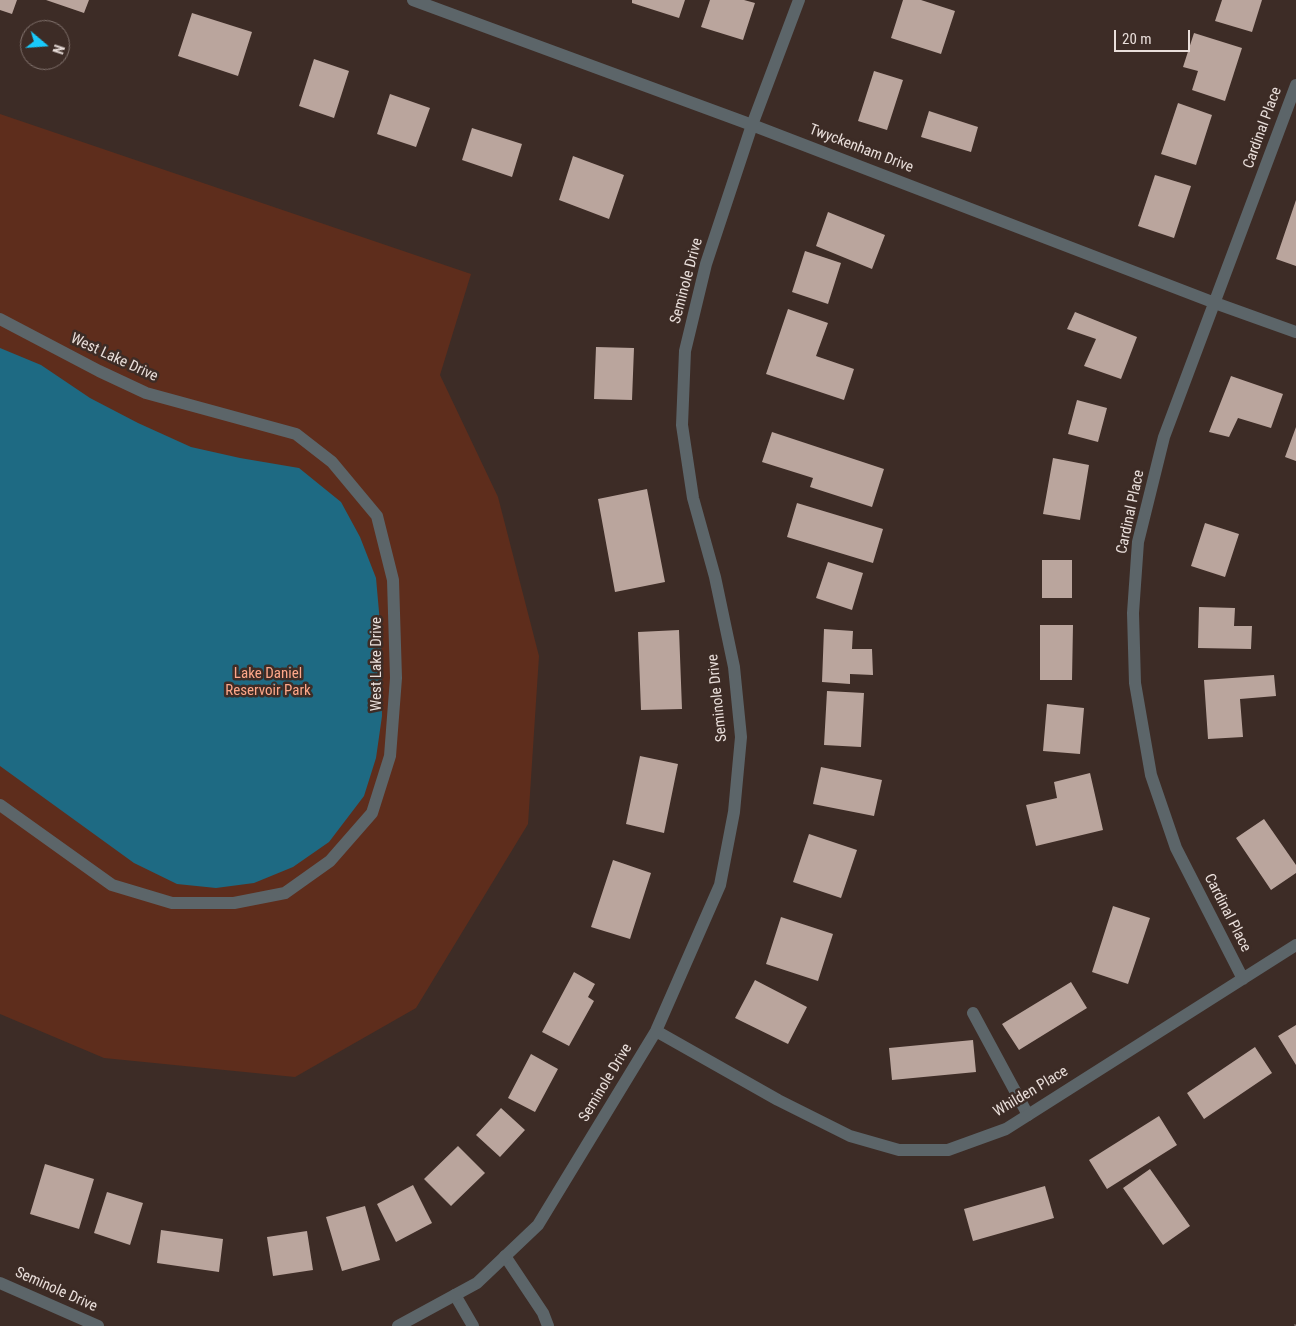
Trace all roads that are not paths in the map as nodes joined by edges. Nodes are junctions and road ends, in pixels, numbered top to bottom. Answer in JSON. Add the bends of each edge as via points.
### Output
{"nodes":[{"id":1,"x":413,"y":0,"type":"edge"},
{"id":2,"x":799,"y":0,"type":"edge"},
{"id":3,"x":1296,"y":85,"type":"edge"},
{"id":4,"x":752,"y":125,"type":"junction"},
{"id":5,"x":1215,"y":303,"type":"junction"},
{"id":6,"x":0,"y":319,"type":"edge"},
{"id":7,"x":1296,"y":332,"type":"edge"},
{"id":8,"x":0,"y":805,"type":"edge"},
{"id":9,"x":1296,"y":945,"type":"edge"},
{"id":10,"x":1243,"y":979,"type":"junction"},
{"id":11,"x":974,"y":1013,"type":"dead end"},
{"id":12,"x":656,"y":1031,"type":"junction"},
{"id":13,"x":1028,"y":1115,"type":"junction"},
{"id":14,"x":506,"y":1256,"type":"junction"},
{"id":15,"x":0,"y":1283,"type":"edge"},
{"id":16,"x":455,"y":1295,"type":"junction"},
{"id":17,"x":98,"y":1326,"type":"edge"},
{"id":18,"x":398,"y":1326,"type":"edge"},
{"id":19,"x":473,"y":1326,"type":"edge"},
{"id":20,"x":548,"y":1326,"type":"edge"}],
"edges":[{"from":1,"to":4,"type":"street","name":"Twyckenham Drive"},
{"from":2,"to":4,"type":"street","name":"Seminole Drive"},
{"from":3,"to":5,"type":"street","name":"Cardinal Place"},
{"from":4,"to":5,"type":"street","name":"Twyckenham Drive"},
{"from":4,"to":12,"type":"street","name":"Seminole Drive","via":[[706,264],[685,351],[682,425],[693,498],[715,576],[734,667],[741,737],[734,812],[720,885]]},
{"from":5,"to":7,"type":"street","name":"Twyckenham Drive"},
{"from":5,"to":10,"type":"street","name":"Cardinal Place","via":[[1164,437],[1138,542],[1132,613],[1135,683],[1151,775],[1176,848]]},
{"from":6,"to":8,"type":"street","name":"West Lake Drive","via":[[146,393],[296,434],[332,462],[377,516],[393,580],[396,678],[390,756],[372,814],[330,861],[285,892],[234,903],[172,903],[112,885]]},
{"from":9,"to":10,"type":"street","name":"Whilden Place"},
{"from":10,"to":13,"type":"street","name":"Whilden Place"},
{"from":11,"to":13,"type":"street"},
{"from":12,"to":13,"type":"street","name":"Whilden Place","via":[[778,1100],[850,1136],[899,1150],[948,1150],[1006,1129]]},
{"from":12,"to":14,"type":"street","name":"Seminole Drive","via":[[538,1225]]},
{"from":14,"to":16,"type":"street","name":"Seminole Drive","via":[[477,1283]]},
{"from":14,"to":20,"type":"street"},
{"from":15,"to":17,"type":"street","name":"Seminole Drive"},
{"from":16,"to":18,"type":"street","name":"Seminole Drive"},
{"from":16,"to":19,"type":"street"}]}
